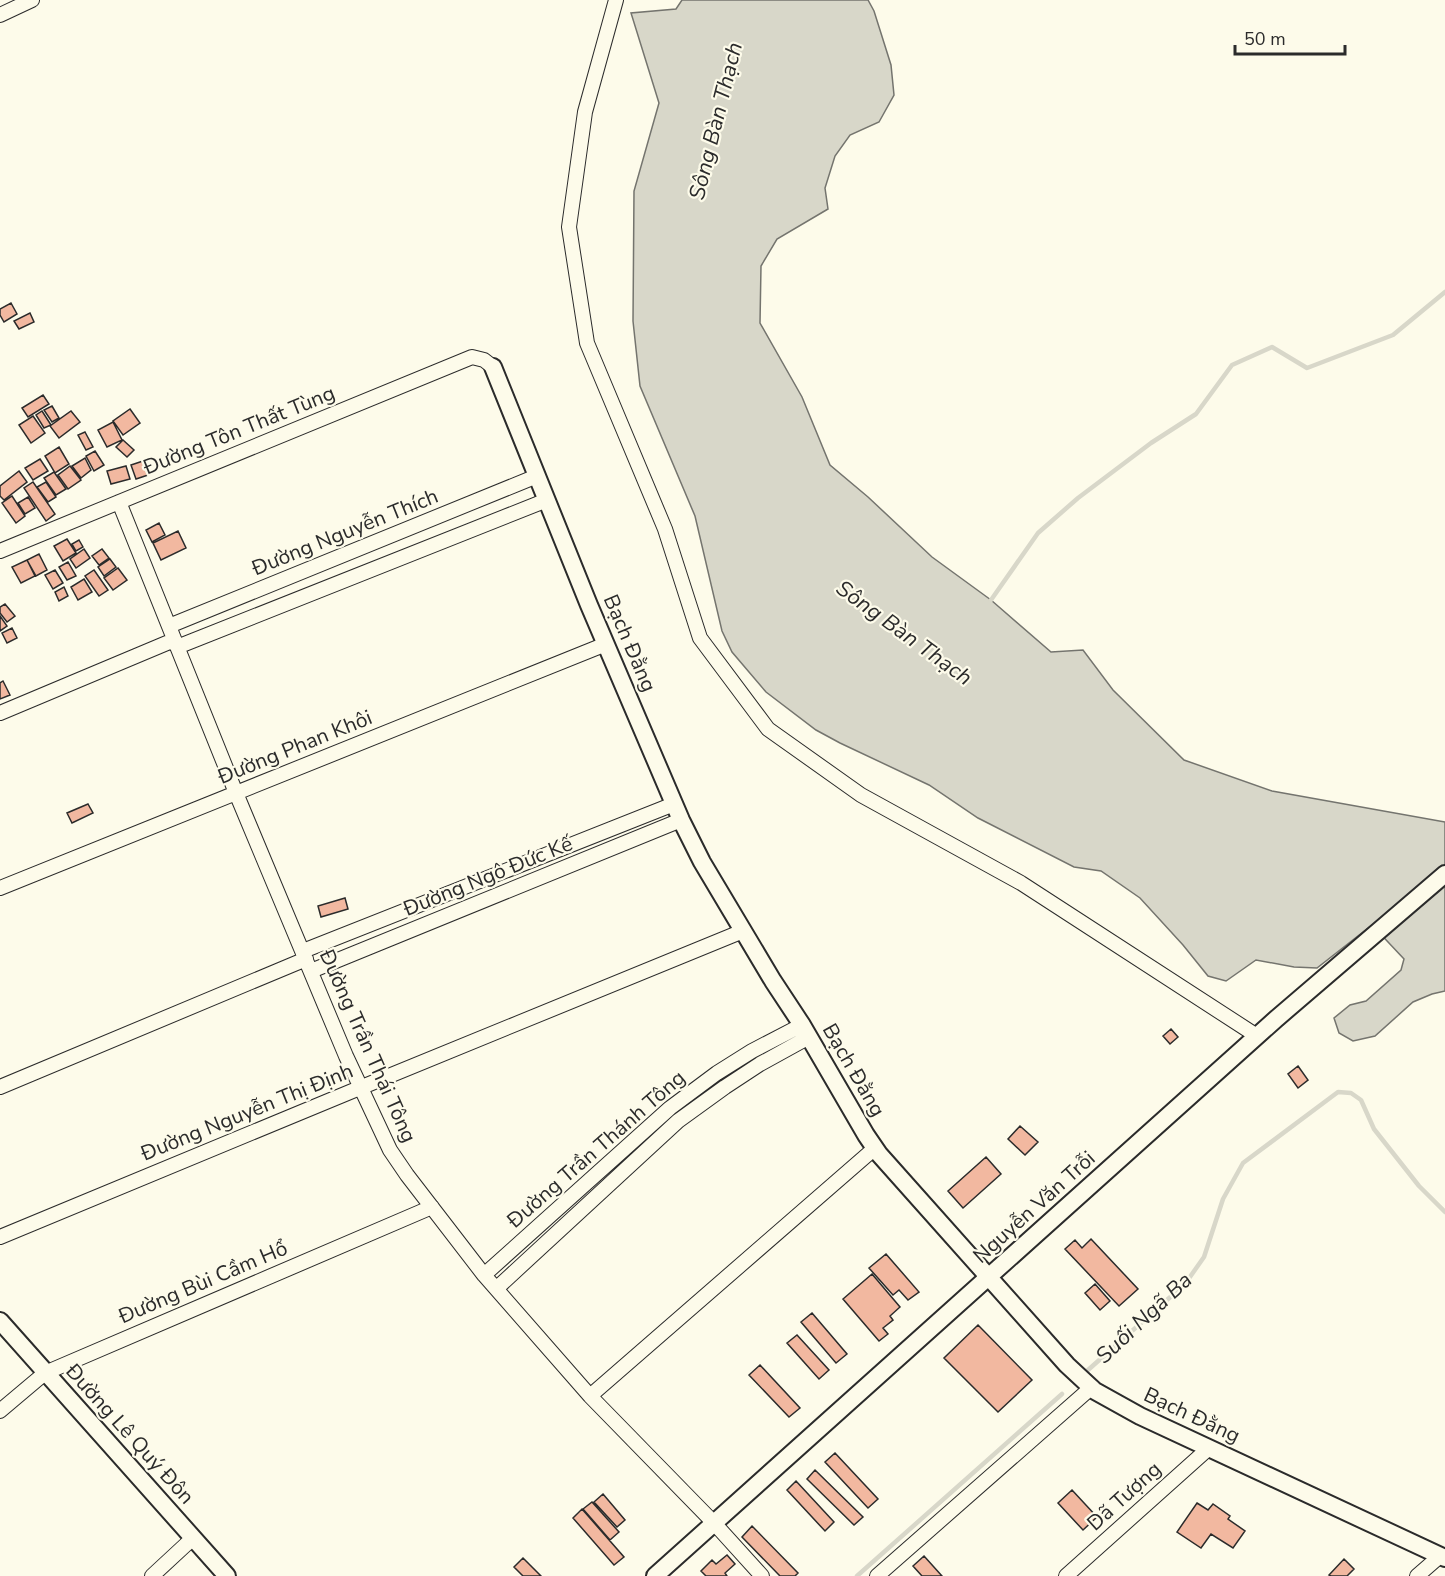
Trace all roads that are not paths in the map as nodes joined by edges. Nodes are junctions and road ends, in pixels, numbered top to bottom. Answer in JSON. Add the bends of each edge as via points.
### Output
{"nodes":[{"id":1,"x":32,"y":0,"type":"edge"},
{"id":2,"x":616,"y":0,"type":"edge"},
{"id":3,"x":0,"y":15,"type":"edge"},
{"id":4,"x":493,"y":367,"type":"joint"},
{"id":5,"x":537,"y":476,"type":"junction"},
{"id":6,"x":547,"y":500,"type":"junction"},
{"id":7,"x":119,"y":502,"type":"junction"},
{"id":8,"x":0,"y":551,"type":"edge"},
{"id":9,"x":169,"y":626,"type":"junction"},
{"id":10,"x":176,"y":643,"type":"junction"},
{"id":11,"x":606,"y":644,"type":"junction"},
{"id":12,"x":0,"y":712,"type":"edge"},
{"id":13,"x":236,"y":793,"type":"junction"},
{"id":14,"x":674,"y":804,"type":"junction"},
{"id":15,"x":681,"y":820,"type":"junction"},
{"id":16,"x":1445,"y":874,"type":"edge"},
{"id":17,"x":0,"y":888,"type":"edge"},
{"id":18,"x":743,"y":931,"type":"junction"},
{"id":19,"x":307,"y":960,"type":"junction"},
{"id":20,"x":805,"y":1031,"type":"junction"},
{"id":21,"x":1257,"y":1036,"type":"junction"},
{"id":22,"x":0,"y":1087,"type":"edge"},
{"id":23,"x":362,"y":1087,"type":"junction"},
{"id":24,"x":875,"y":1148,"type":"junction"},
{"id":25,"x":432,"y":1207,"type":"junction"},
{"id":26,"x":0,"y":1237,"type":"edge"},
{"id":27,"x":484,"y":1275,"type":"junction"},
{"id":28,"x":989,"y":1276,"type":"junction"},
{"id":29,"x":496,"y":1288,"type":"junction"},
{"id":30,"x":0,"y":1321,"type":"edge"},
{"id":31,"x":45,"y":1373,"type":"junction"},
{"id":32,"x":1092,"y":1387,"type":"junction"},
{"id":33,"x":590,"y":1396,"type":"junction"},
{"id":34,"x":0,"y":1411,"type":"edge"},
{"id":35,"x":1209,"y":1448,"type":"junction"},
{"id":36,"x":714,"y":1523,"type":"junction"},
{"id":37,"x":193,"y":1538,"type":"junction"},
{"id":38,"x":1443,"y":1557,"type":"edge"},
{"id":39,"x":152,"y":1576,"type":"edge"},
{"id":40,"x":227,"y":1576,"type":"edge"},
{"id":41,"x":655,"y":1576,"type":"edge"},
{"id":42,"x":762,"y":1576,"type":"edge"},
{"id":43,"x":877,"y":1576,"type":"edge"},
{"id":44,"x":1066,"y":1576,"type":"edge"},
{"id":45,"x":1417,"y":1576,"type":"edge"}],
"edges":[{"from":1,"to":3,"type":"street"},
{"from":2,"to":21,"type":"street","via":[[585,112],[569,227],[587,343],[666,530],[700,638],[768,729],[861,795],[1022,883]]},
{"from":4,"to":5,"type":"street","name":"Bạch Đằng"},
{"from":4,"to":7,"type":"street","name":"Đường Tôn Thất Tùng","via":[[472,357]]},
{"from":5,"to":6,"type":"street","name":"Bạch Đằng"},
{"from":5,"to":9,"type":"street","name":"Đường Nguyễn Thích"},
{"from":6,"to":10,"type":"street","name":"Đường Nguyễn Thích"},
{"from":6,"to":11,"type":"street","name":"Bạch Đằng"},
{"from":7,"to":8,"type":"street","name":"Đường Tôn Thất Tùng"},
{"from":7,"to":9,"type":"street","name":"Đường Trần Thái Tông"},
{"from":9,"to":10,"type":"street","name":"Đường Trần Thái Tông"},
{"from":10,"to":12,"type":"street","name":"Đường Nguyễn Thích"},
{"from":10,"to":13,"type":"street","name":"Đường Trần Thái Tông"},
{"from":11,"to":13,"type":"street","name":"Đường Phan Khôi"},
{"from":11,"to":14,"type":"street","name":"Bạch Đằng"},
{"from":13,"to":17,"type":"street","name":"Đường Phan Khôi"},
{"from":13,"to":19,"type":"street","name":"Đường Trần Thái Tông"},
{"from":14,"to":15,"type":"street","name":"Bạch Đằng"},
{"from":14,"to":19,"type":"street","name":"Đường Ngô Đức Kế"},
{"from":15,"to":18,"type":"street","name":"Bạch Đằng"},
{"from":15,"to":19,"type":"street","name":"Đường Ngô Đức Kế"},
{"from":16,"to":21,"type":"street","name":"Nguyễn Văn Trỗi"},
{"from":18,"to":20,"type":"street","name":"Bạch Đằng"},
{"from":18,"to":23,"type":"street","name":"Đường Nguyễn Thị Định"},
{"from":19,"to":22,"type":"street","name":"Đường Ngô Đức Kế"},
{"from":19,"to":23,"type":"street","name":"Đường Trần Thái Tông"},
{"from":20,"to":24,"type":"street","name":"Bạch Đằng"},
{"from":20,"to":27,"type":"street","name":"Đường Trần Thánh Tông","via":[[752,1051],[670,1108]]},
{"from":20,"to":29,"type":"street","name":"Đường Trần Thánh Tông","via":[[678,1121]]},
{"from":21,"to":28,"type":"street","name":"Nguyễn Văn Trỗi"},
{"from":23,"to":25,"type":"street","name":"Đường Trần Thái Tông","via":[[390,1150]]},
{"from":23,"to":26,"type":"street","name":"Đường Nguyễn Thị Định"},
{"from":24,"to":28,"type":"street","name":"Bạch Đằng"},
{"from":24,"to":33,"type":"street"},
{"from":25,"to":27,"type":"street","name":"Đường Trần Thái Tông"},
{"from":25,"to":31,"type":"street","name":"Đường Bùi Cầm Hổ"},
{"from":27,"to":29,"type":"street","name":"Đường Trần Thái Tông"},
{"from":28,"to":32,"type":"street","name":"Bạch Đằng","via":[[1067,1365]]},
{"from":28,"to":36,"type":"street","name":"Nguyễn Văn Trỗi"},
{"from":29,"to":33,"type":"street","name":"Đường Trần Thái Tông"},
{"from":30,"to":31,"type":"street","name":"Đường Lê Quý Đôn"},
{"from":31,"to":34,"type":"street","name":"Đường Bùi Cầm Hổ"},
{"from":31,"to":37,"type":"street","name":"Đường Lê Quý Đôn"},
{"from":32,"to":35,"type":"street","name":"Bạch Đằng","via":[[1140,1416]]},
{"from":32,"to":43,"type":"street"},
{"from":33,"to":36,"type":"street","name":"Đường Trần Thái Tông"},
{"from":35,"to":38,"type":"street","name":"Bạch Đằng"},
{"from":35,"to":44,"type":"street","name":"Dã Tượng"},
{"from":36,"to":41,"type":"street","name":"Nguyễn Văn Trỗi"},
{"from":36,"to":42,"type":"street","name":"Đường Trần Thái Tông"},
{"from":37,"to":39,"type":"street"},
{"from":37,"to":40,"type":"street","name":"Đường Lê Quý Đôn"},
{"from":38,"to":45,"type":"street"}]}
